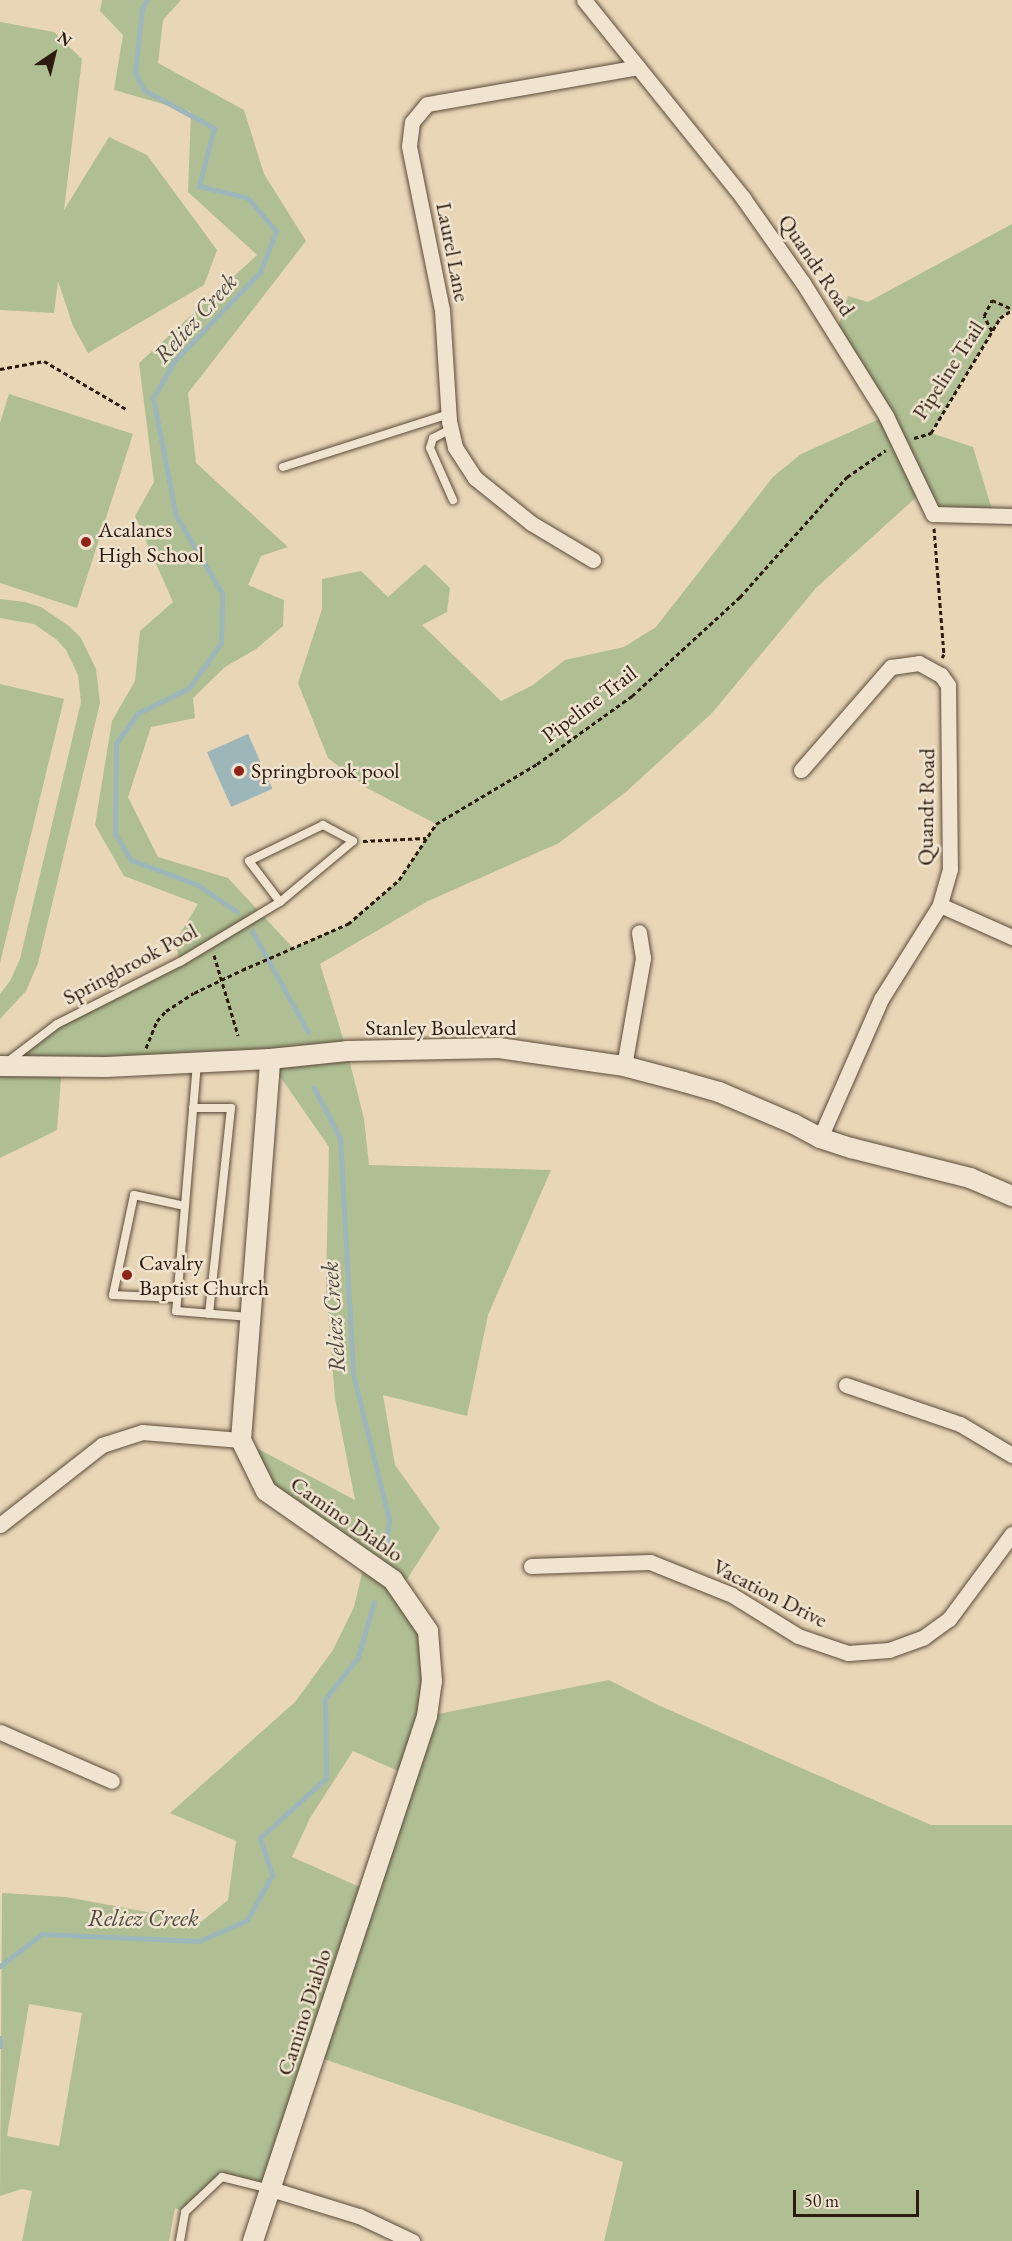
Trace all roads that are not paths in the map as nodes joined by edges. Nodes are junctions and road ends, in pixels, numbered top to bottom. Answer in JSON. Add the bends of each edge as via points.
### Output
{"nodes":[{"id":1,"x":584,"y":0,"type":"edge"},
{"id":2,"x":638,"y":67,"type":"junction"},
{"id":3,"x":448,"y":414,"type":"junction"},
{"id":4,"x":451,"y":429,"type":"junction"},
{"id":5,"x":283,"y":467,"type":"dead end"},
{"id":6,"x":453,"y":500,"type":"dead end"},
{"id":7,"x":1012,"y":516,"type":"edge"},
{"id":8,"x":593,"y":560,"type":"dead end"},
{"id":9,"x":801,"y":770,"type":"dead end"},
{"id":10,"x":280,"y":902,"type":"junction"},
{"id":11,"x":940,"y":905,"type":"junction"},
{"id":12,"x":639,"y":932,"type":"dead end"},
{"id":13,"x":1012,"y":937,"type":"edge"},
{"id":14,"x":270,"y":1059,"type":"junction"},
{"id":15,"x":197,"y":1061,"type":"junction"},
{"id":16,"x":1,"y":1066,"type":"edge"},
{"id":17,"x":624,"y":1066,"type":"junction"},
{"id":18,"x":193,"y":1108,"type":"junction"},
{"id":19,"x":820,"y":1138,"type":"junction"},
{"id":20,"x":970,"y":1178,"type":"junction"},
{"id":21,"x":1012,"y":1186,"type":"edge"},
{"id":22,"x":1012,"y":1196,"type":"edge"},
{"id":23,"x":184,"y":1206,"type":"junction"},
{"id":24,"x":177,"y":1298,"type":"junction"},
{"id":25,"x":209,"y":1314,"type":"junction"},
{"id":26,"x":250,"y":1317,"type":"junction"},
{"id":27,"x":846,"y":1385,"type":"dead end"},
{"id":28,"x":241,"y":1440,"type":"junction"},
{"id":29,"x":1012,"y":1455,"type":"edge"},
{"id":30,"x":0,"y":1525,"type":"edge"},
{"id":31,"x":1012,"y":1534,"type":"edge"},
{"id":32,"x":531,"y":1566,"type":"dead end"},
{"id":33,"x":0,"y":1732,"type":"edge"},
{"id":34,"x":112,"y":1781,"type":"dead end"},
{"id":35,"x":271,"y":2189,"type":"junction"},
{"id":36,"x":180,"y":2241,"type":"edge"},
{"id":37,"x":253,"y":2241,"type":"edge"},
{"id":38,"x":412,"y":2241,"type":"edge"}],
"edges":[{"from":1,"to":2,"type":"street","name":"Quandt Road"},
{"from":2,"to":3,"type":"street","name":"Laurel Lane","via":[[427,104],[412,122],[409,146],[442,310]]},
{"from":2,"to":7,"type":"street","name":"Quandt Road","via":[[715,162],[836,333],[900,442],[933,514]]},
{"from":3,"to":4,"type":"street","name":"Laurel Lane"},
{"from":3,"to":5,"type":"lane"},
{"from":4,"to":6,"type":"lane","via":[[433,438],[430,448]]},
{"from":4,"to":8,"type":"street","name":"Laurel Lane","via":[[455,447],[475,478],[531,523]]},
{"from":9,"to":11,"type":"street","name":"Quandt Road","via":[[891,667],[919,663],[935,672],[948,685],[950,869]]},
{"from":10,"to":10,"type":"lane","name":"Springbrook Pool","via":[[249,861],[323,825],[353,842]]},
{"from":10,"to":16,"type":"lane","name":"Springbrook Pool","via":[[180,962],[57,1024]]},
{"from":11,"to":13,"type":"street"},
{"from":11,"to":19,"type":"street","name":"Quandt Road","via":[[881,999]]},
{"from":12,"to":17,"type":"street","via":[[644,958]]},
{"from":14,"to":15,"type":"street","name":"Stanley Boulevard"},
{"from":14,"to":17,"type":"street","name":"Stanley Boulevard","via":[[347,1051],[499,1048]]},
{"from":14,"to":26,"type":"street"},
{"from":15,"to":16,"type":"street","name":"Stanley Boulevard"},
{"from":15,"to":18,"type":"lane"},
{"from":17,"to":19,"type":"street","name":"Stanley Boulevard","via":[[719,1092]]},
{"from":18,"to":23,"type":"lane"},
{"from":18,"to":25,"type":"lane","via":[[231,1108]]},
{"from":19,"to":20,"type":"street","name":"Stanley Boulevard"},
{"from":20,"to":21,"type":"street","name":"Stanley Boulevard","via":[[988,1178]]},
{"from":20,"to":22,"type":"street","name":"Stanley Boulevard"},
{"from":23,"to":24,"type":"lane"},
{"from":23,"to":24,"type":"lane","via":[[134,1195],[113,1295]]},
{"from":24,"to":25,"type":"lane","via":[[176,1311]]},
{"from":25,"to":26,"type":"lane"},
{"from":26,"to":28,"type":"street"},
{"from":27,"to":29,"type":"street","via":[[960,1424]]},
{"from":28,"to":30,"type":"street","via":[[142,1432],[102,1445]]},
{"from":28,"to":35,"type":"street","name":"Camino Diablo","via":[[266,1491],[393,1580],[428,1631],[432,1681],[427,1716]]},
{"from":31,"to":32,"type":"street","name":"Vacation Drive","via":[[949,1619],[924,1637],[889,1650],[848,1653],[798,1636],[732,1595],[650,1562]]},
{"from":33,"to":34,"type":"street"},
{"from":35,"to":36,"type":"lane","via":[[222,2177],[185,2212]]},
{"from":35,"to":37,"type":"street","name":"Camino Diablo"},
{"from":35,"to":38,"type":"street","via":[[359,2216]]}]}
